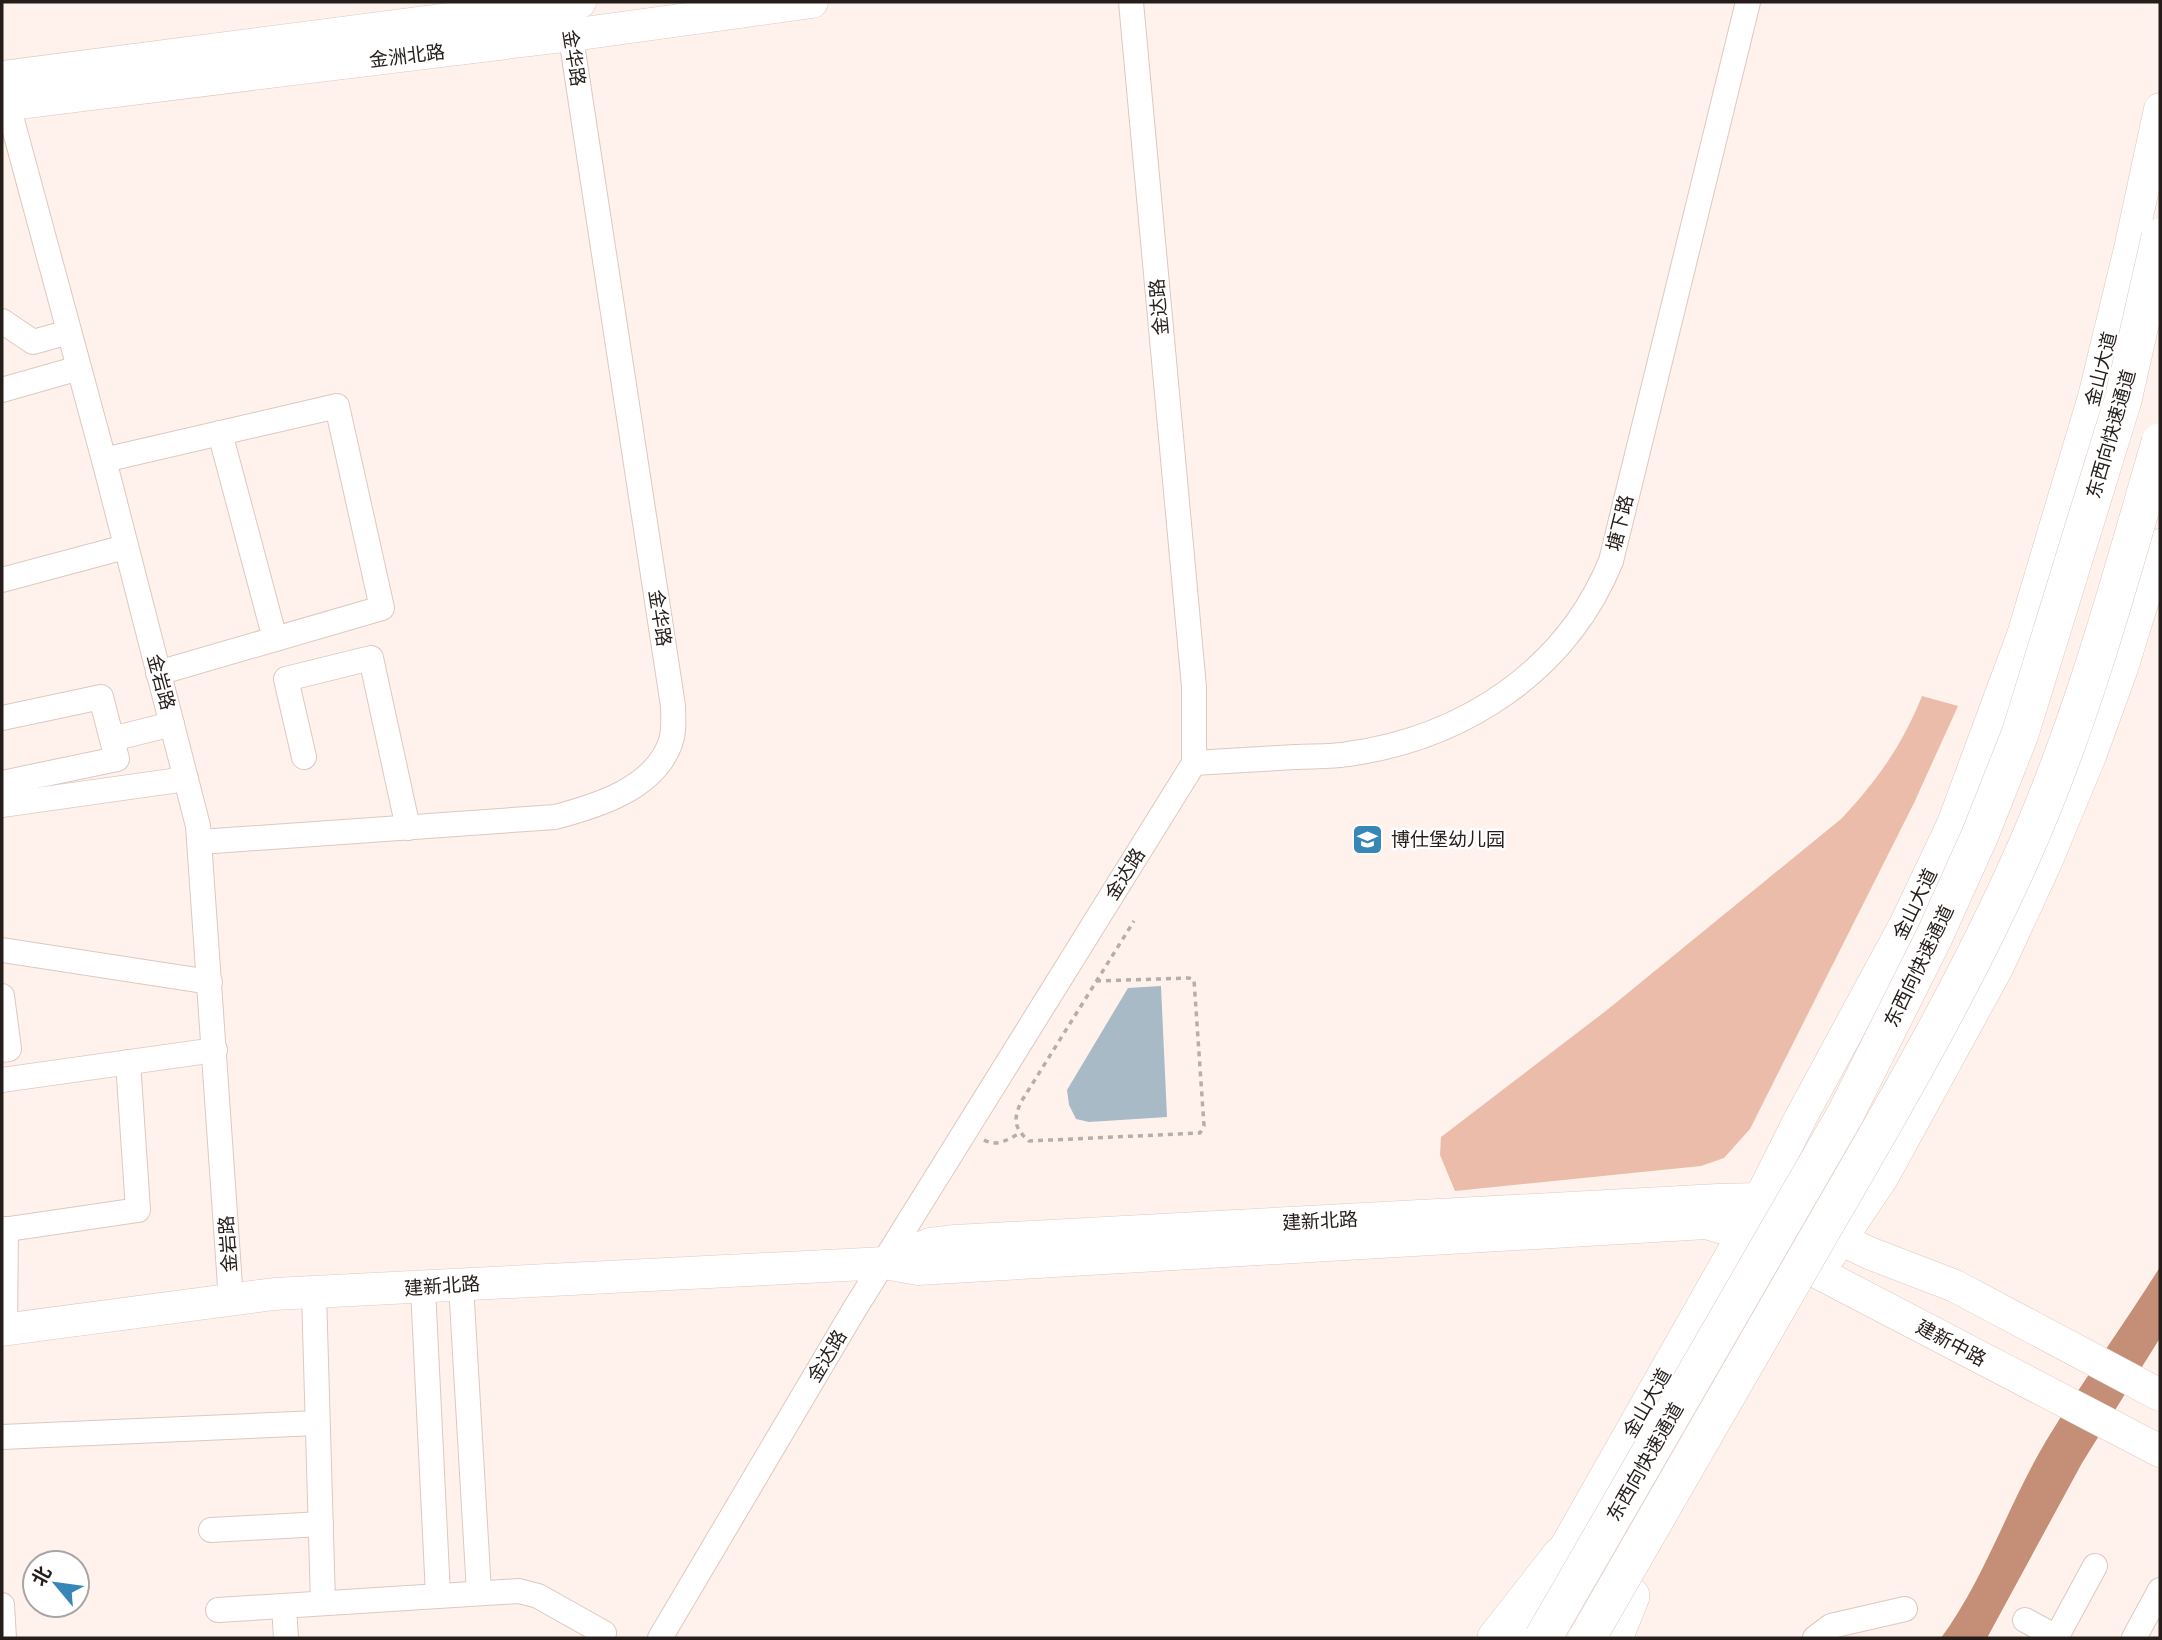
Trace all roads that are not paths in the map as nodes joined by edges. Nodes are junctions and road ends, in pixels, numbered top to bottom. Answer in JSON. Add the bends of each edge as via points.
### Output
{"nodes":[{"id":1,"x":812,"y":2,"type":"edge"},
{"id":2,"x":1131,"y":2,"type":"edge"},
{"id":3,"x":1748,"y":2,"type":"edge"},
{"id":4,"x":571,"y":3,"type":"edge"},
{"id":5,"x":571,"y":35,"type":"junction"},
{"id":6,"x":3,"y":91,"type":"edge"},
{"id":7,"x":2160,"y":109,"type":"edge"},
{"id":8,"x":2160,"y":237,"type":"edge"},
{"id":9,"x":2,"y":321,"type":"edge"},
{"id":10,"x":69,"y":332,"type":"junction"},
{"id":11,"x":79,"y":368,"type":"junction"},
{"id":12,"x":2,"y":390,"type":"edge"},
{"id":13,"x":220,"y":433,"type":"junction"},
{"id":14,"x":2160,"y":442,"type":"edge"},
{"id":15,"x":104,"y":460,"type":"junction"},
{"id":16,"x":2160,"y":545,"type":"edge"},
{"id":17,"x":125,"y":548,"type":"junction"},
{"id":18,"x":2,"y":580,"type":"edge"},
{"id":19,"x":2154,"y":593,"type":"edge"},
{"id":20,"x":275,"y":639,"type":"junction"},
{"id":21,"x":158,"y":673,"type":"junction"},
{"id":22,"x":107,"y":683,"type":"dead end"},
{"id":23,"x":2,"y":706,"type":"edge"},
{"id":24,"x":2,"y":718,"type":"edge"},
{"id":25,"x":172,"y":724,"type":"junction"},
{"id":26,"x":112,"y":739,"type":"junction"},
{"id":27,"x":304,"y":757,"type":"dead end"},
{"id":28,"x":1194,"y":763,"type":"junction"},
{"id":29,"x":186,"y":779,"type":"junction"},
{"id":30,"x":2,"y":783,"type":"edge"},
{"id":31,"x":2,"y":805,"type":"edge"},
{"id":32,"x":408,"y":828,"type":"junction"},
{"id":33,"x":200,"y":842,"type":"junction"},
{"id":34,"x":2,"y":950,"type":"edge"},
{"id":35,"x":210,"y":982,"type":"junction"},
{"id":36,"x":2,"y":996,"type":"edge"},
{"id":37,"x":2,"y":1050,"type":"edge"},
{"id":38,"x":215,"y":1050,"type":"junction"},
{"id":39,"x":128,"y":1062,"type":"junction"},
{"id":40,"x":2,"y":1080,"type":"edge"},
{"id":41,"x":1759,"y":1199,"type":"junction"},
{"id":42,"x":4,"y":1230,"type":"edge"},
{"id":43,"x":1742,"y":1233,"type":"junction"},
{"id":44,"x":1841,"y":1240,"type":"junction"},
{"id":45,"x":885,"y":1263,"type":"junction"},
{"id":46,"x":1818,"y":1273,"type":"junction"},
{"id":47,"x":461,"y":1285,"type":"junction"},
{"id":48,"x":423,"y":1288,"type":"junction"},
{"id":49,"x":314,"y":1293,"type":"junction"},
{"id":50,"x":231,"y":1300,"type":"junction"},
{"id":51,"x":3,"y":1330,"type":"edge"},
{"id":52,"x":2150,"y":1390,"type":"edge"},
{"id":53,"x":317,"y":1423,"type":"junction"},
{"id":54,"x":2,"y":1437,"type":"edge"},
{"id":55,"x":2160,"y":1451,"type":"edge"},
{"id":56,"x":321,"y":1524,"type":"junction"},
{"id":57,"x":211,"y":1530,"type":"dead end"},
{"id":58,"x":1561,"y":1555,"type":"junction"},
{"id":59,"x":2095,"y":1566,"type":"dead end"},
{"id":60,"x":2160,"y":1590,"type":"edge"},
{"id":61,"x":479,"y":1592,"type":"junction"},
{"id":62,"x":438,"y":1595,"type":"junction"},
{"id":63,"x":1631,"y":1596,"type":"junction"},
{"id":64,"x":323,"y":1603,"type":"junction"},
{"id":65,"x":2,"y":1605,"type":"edge"},
{"id":66,"x":284,"y":1606,"type":"junction"},
{"id":67,"x":1905,"y":1609,"type":"dead end"},
{"id":68,"x":218,"y":1610,"type":"dead end"},
{"id":69,"x":2025,"y":1620,"type":"dead end"},
{"id":70,"x":604,"y":1633,"type":"dead end"},
{"id":71,"x":4,"y":1638,"type":"edge"},
{"id":72,"x":286,"y":1638,"type":"edge"},
{"id":73,"x":660,"y":1638,"type":"edge"},
{"id":74,"x":1496,"y":1638,"type":"edge"},
{"id":75,"x":1520,"y":1638,"type":"edge"},
{"id":76,"x":1543,"y":1638,"type":"edge"},
{"id":77,"x":1587,"y":1638,"type":"edge"},
{"id":78,"x":1602,"y":1638,"type":"edge"},
{"id":79,"x":1614,"y":1638,"type":"edge"},
{"id":80,"x":1815,"y":1638,"type":"edge"},
{"id":81,"x":2057,"y":1638,"type":"edge"},
{"id":82,"x":2134,"y":1638,"type":"edge"}],
"edges":[{"from":1,"to":5,"type":"main road","name":"金洲北路"},
{"from":2,"to":28,"type":"street","name":"金达路","via":[[1194,687]]},
{"from":3,"to":28,"type":"street","name":"塘下路","via":[[1611,561],[1589,605],[1527,677],[1503,696],[1422,738],[1347,755]]},
{"from":4,"to":5,"type":"street","name":"金华路"},
{"from":4,"to":6,"type":"main road","name":"金洲北路"},
{"from":5,"to":6,"type":"main road","name":"金洲北路"},
{"from":5,"to":32,"type":"street","name":"金华路","via":[[674,728],[659,762],[624,792],[601,803],[555,817]]},
{"from":6,"to":10,"type":"street","name":"金岩路"},
{"from":7,"to":41,"type":"main road","name":"金山大道","via":[[2094,397],[1993,722],[1953,824],[1905,925]]},
{"from":8,"to":76,"type":"highway","name":"东西向快速通道","bridge":true,"via":[[2123,400],[2020,734],[1980,835],[1846,1113]]},
{"from":9,"to":10,"type":"street","via":[[33,342]]},
{"from":10,"to":11,"type":"street","name":"金岩路"},
{"from":11,"to":12,"type":"street"},
{"from":11,"to":15,"type":"street","name":"金岩路"},
{"from":13,"to":15,"type":"street"},
{"from":13,"to":20,"type":"street"},
{"from":13,"to":20,"type":"street","via":[[337,406],[382,608]]},
{"from":14,"to":77,"type":"highway","name":"东西向快速通道","bridge":true,"via":[[2097,659],[2024,851],[1976,957]]},
{"from":15,"to":17,"type":"street","name":"金岩路"},
{"from":16,"to":19,"type":"main road"},
{"from":17,"to":18,"type":"street"},
{"from":17,"to":21,"type":"street","name":"金岩路"},
{"from":19,"to":44,"type":"main road","via":[[2046,862],[1997,968],[1882,1178]]},
{"from":20,"to":21,"type":"street"},
{"from":21,"to":25,"type":"street","name":"金岩路"},
{"from":22,"to":23,"type":"street"},
{"from":24,"to":26,"type":"street","via":[[101,697]]},
{"from":25,"to":26,"type":"street"},
{"from":25,"to":29,"type":"street","name":"金岩路"},
{"from":26,"to":30,"type":"street","via":[[117,759]]},
{"from":27,"to":32,"type":"street","via":[[286,679],[371,658]]},
{"from":28,"to":45,"type":"street","name":"金达路"},
{"from":29,"to":31,"type":"street"},
{"from":29,"to":33,"type":"street","name":"金岩路"},
{"from":32,"to":33,"type":"street","name":"金华路"},
{"from":33,"to":35,"type":"street","name":"金岩路"},
{"from":34,"to":35,"type":"street"},
{"from":35,"to":38,"type":"street","name":"金岩路"},
{"from":36,"to":37,"type":"street","via":[[9,1049]]},
{"from":38,"to":39,"type":"street"},
{"from":38,"to":50,"type":"street","name":"金岩路"},
{"from":39,"to":40,"type":"street"},
{"from":39,"to":42,"type":"street","via":[[138,1210]]},
{"from":41,"to":43,"type":"main road","name":"金山大道"},
{"from":41,"to":44,"type":"main road"},
{"from":41,"to":45,"type":"main road","name":"建新北路","via":[[955,1241],[930,1244]]},
{"from":42,"to":51,"type":"street"},
{"from":43,"to":45,"type":"main road","name":"建新北路","via":[[1706,1223],[918,1269]]},
{"from":43,"to":46,"type":"main road","name":"建新中路"},
{"from":43,"to":58,"type":"main road","name":"金山大道"},
{"from":44,"to":46,"type":"main road"},
{"from":44,"to":52,"type":"main road","via":[[1955,1286]]},
{"from":45,"to":47,"type":"main road","name":"建新北路"},
{"from":45,"to":73,"type":"street","name":"金达路"},
{"from":46,"to":55,"type":"main road","name":"建新中路"},
{"from":46,"to":63,"type":"main road"},
{"from":47,"to":48,"type":"main road","name":"建新北路"},
{"from":47,"to":61,"type":"street"},
{"from":48,"to":49,"type":"main road","name":"建新北路"},
{"from":48,"to":62,"type":"street"},
{"from":49,"to":50,"type":"main road","name":"建新北路"},
{"from":49,"to":53,"type":"street"},
{"from":50,"to":51,"type":"main road","name":"建新北路"},
{"from":53,"to":54,"type":"street"},
{"from":53,"to":56,"type":"street"},
{"from":56,"to":57,"type":"street"},
{"from":56,"to":64,"type":"street"},
{"from":58,"to":74,"type":"highway"},
{"from":58,"to":75,"type":"main road","name":"金山大道"},
{"from":59,"to":81,"type":"street"},
{"from":60,"to":82,"type":"street"},
{"from":61,"to":62,"type":"street"},
{"from":61,"to":70,"type":"street","via":[[528,1592]]},
{"from":62,"to":64,"type":"street"},
{"from":63,"to":78,"type":"main road"},
{"from":63,"to":79,"type":"highway"},
{"from":64,"to":66,"type":"street"},
{"from":65,"to":71,"type":"street"},
{"from":66,"to":68,"type":"street"},
{"from":66,"to":72,"type":"street"},
{"from":67,"to":80,"type":"street","via":[[1830,1626]]},
{"from":69,"to":81,"type":"street"}]}
